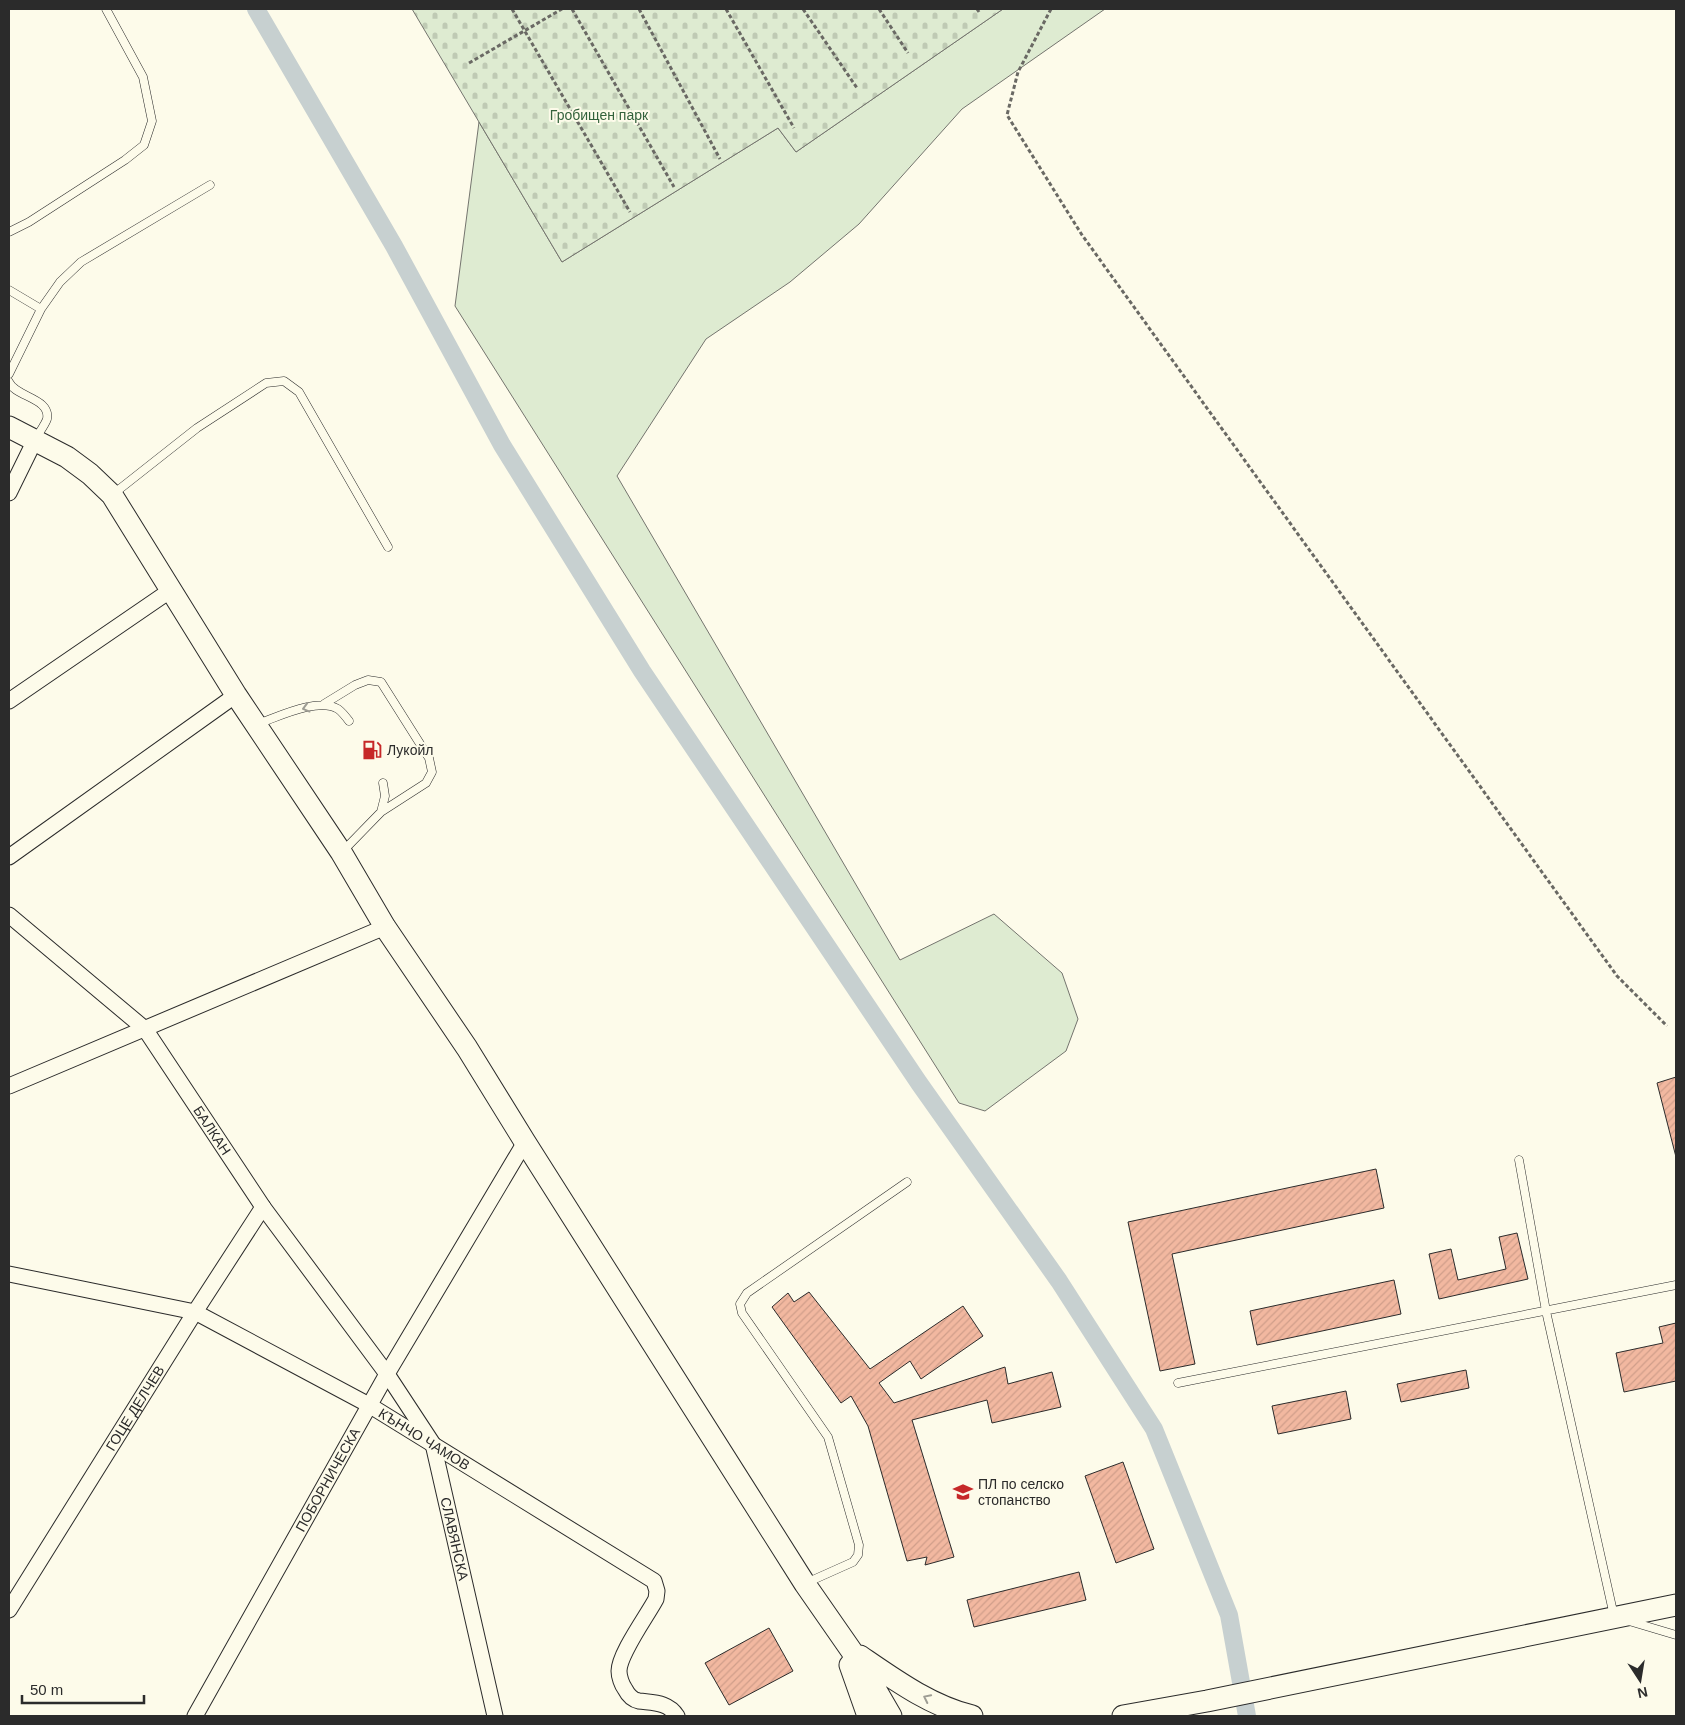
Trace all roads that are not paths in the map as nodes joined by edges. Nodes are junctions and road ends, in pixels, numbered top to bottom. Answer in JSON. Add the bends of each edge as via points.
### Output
{"nodes":[{"id":1,"x":106,"y":9,"type":"edge"},
{"id":2,"x":210,"y":185,"type":"dead end"},
{"id":3,"x":9,"y":232,"type":"edge"},
{"id":4,"x":9,"y":290,"type":"edge"},
{"id":5,"x":41,"y":309,"type":"junction"},
{"id":6,"x":9,"y":374,"type":"edge"},
{"id":7,"x":9,"y":382,"type":"edge"},
{"id":8,"x":9,"y":427,"type":"edge"},
{"id":9,"x":35,"y":440,"type":"junction"},
{"id":10,"x":9,"y":493,"type":"edge"},
{"id":11,"x":112,"y":495,"type":"junction"},
{"id":12,"x":388,"y":547,"type":"dead end"},
{"id":13,"x":170,"y":590,"type":"junction"},
{"id":14,"x":236,"y":695,"type":"junction"},
{"id":15,"x":9,"y":701,"type":"edge"},
{"id":16,"x":324,"y":704,"type":"junction"},
{"id":17,"x":349,"y":721,"type":"dead end"},
{"id":18,"x":257,"y":724,"type":"junction"},
{"id":19,"x":383,"y":783,"type":"dead end"},
{"id":20,"x":382,"y":812,"type":"junction"},
{"id":21,"x":341,"y":852,"type":"junction"},
{"id":22,"x":9,"y":857,"type":"edge"},
{"id":23,"x":9,"y":915,"type":"edge"},
{"id":24,"x":385,"y":927,"type":"junction"},
{"id":25,"x":145,"y":1029,"type":"junction"},
{"id":26,"x":9,"y":1086,"type":"edge"},
{"id":27,"x":525,"y":1142,"type":"junction"},
{"id":28,"x":1520,"y":1160,"type":"dead end"},
{"id":29,"x":907,"y":1182,"type":"dead end"},
{"id":30,"x":263,"y":1208,"type":"junction"},
{"id":31,"x":9,"y":1274,"type":"edge"},
{"id":32,"x":1676,"y":1285,"type":"edge"},
{"id":33,"x":1546,"y":1311,"type":"junction"},
{"id":34,"x":195,"y":1312,"type":"junction"},
{"id":35,"x":387,"y":1374,"type":"junction"},
{"id":36,"x":1178,"y":1383,"type":"dead end"},
{"id":37,"x":369,"y":1405,"type":"junction"},
{"id":38,"x":433,"y":1444,"type":"junction"},
{"id":39,"x":805,"y":1584,"type":"junction"},
{"id":40,"x":1676,"y":1604,"type":"edge"},
{"id":41,"x":9,"y":1610,"type":"edge"},
{"id":42,"x":1614,"y":1617,"type":"junction"},
{"id":43,"x":1676,"y":1635,"type":"edge"},
{"id":44,"x":848,"y":1652,"type":"junction"},
{"id":45,"x":195,"y":1716,"type":"edge"},
{"id":46,"x":496,"y":1716,"type":"edge"},
{"id":47,"x":677,"y":1716,"type":"edge"},
{"id":48,"x":852,"y":1716,"type":"edge"},
{"id":49,"x":868,"y":1716,"type":"edge"},
{"id":50,"x":891,"y":1716,"type":"edge"},
{"id":51,"x":972,"y":1716,"type":"edge"},
{"id":52,"x":1122,"y":1716,"type":"edge"}],
"edges":[{"from":1,"to":3,"type":"lane","via":[[143,77],[152,121],[144,145]]},
{"from":2,"to":5,"type":"lane","via":[[81,262],[60,282]]},
{"from":4,"to":5,"type":"lane"},
{"from":5,"to":6,"type":"lane"},
{"from":7,"to":9,"type":"lane","via":[[45,410],[47,418]]},
{"from":8,"to":9,"type":"main road"},
{"from":9,"to":10,"type":"street"},
{"from":9,"to":11,"type":"main road","via":[[67,457]]},
{"from":11,"to":12,"type":"lane","via":[[197,428],[266,383],[284,381],[299,392]]},
{"from":11,"to":13,"type":"main road"},
{"from":13,"to":14,"type":"main road"},
{"from":13,"to":15,"type":"street"},
{"from":14,"to":18,"type":"main road"},
{"from":14,"to":22,"type":"street"},
{"from":16,"to":17,"type":"lane","via":[[338,709]]},
{"from":16,"to":18,"type":"lane","one_way":true},
{"from":16,"to":20,"type":"lane","via":[[355,685],[368,680],[381,682],[429,758],[432,772],[426,782]]},
{"from":18,"to":21,"type":"main road"},
{"from":19,"to":20,"type":"lane"},
{"from":20,"to":21,"type":"lane"},
{"from":21,"to":24,"type":"main road"},
{"from":23,"to":25,"type":"street","name":"БАЛКАН"},
{"from":24,"to":25,"type":"street"},
{"from":24,"to":27,"type":"main road","via":[[467,1048]]},
{"from":25,"to":26,"type":"street"},
{"from":25,"to":30,"type":"street","name":"БАЛКАН"},
{"from":27,"to":35,"type":"street","name":"ПОБОРНИЧЕСКА"},
{"from":27,"to":39,"type":"main road"},
{"from":28,"to":33,"type":"lane"},
{"from":29,"to":39,"type":"lane","via":[[747,1293],[740,1304],[742,1313],[828,1437],[859,1545],[853,1562]]},
{"from":30,"to":34,"type":"street","name":"ГОЦЕ ДЕЛЧЕВ"},
{"from":30,"to":35,"type":"street","name":"БАЛКАН"},
{"from":31,"to":34,"type":"street","name":"КЪНЧО ЧАМОВ"},
{"from":32,"to":33,"type":"lane"},
{"from":33,"to":36,"type":"lane"},
{"from":33,"to":42,"type":"lane"},
{"from":34,"to":37,"type":"street","name":"КЪНЧО ЧАМОВ"},
{"from":34,"to":41,"type":"street","name":"ГОЦЕ ДЕЛЧЕВ"},
{"from":35,"to":37,"type":"street","name":"ПОБОРНИЧЕСКА"},
{"from":35,"to":38,"type":"street","name":"СЛАВЯНСКА"},
{"from":37,"to":38,"type":"street","name":"КЪНЧО ЧАМОВ"},
{"from":37,"to":45,"type":"street","name":"ПОБОРНИЧЕСКА"},
{"from":38,"to":46,"type":"street","name":"СЛАВЯНСКА"},
{"from":38,"to":47,"type":"street","name":"КЪНЧО ЧАМОВ","via":[[654,1581],[658,1591],[656,1599],[622,1657],[618,1672],[628,1695],[636,1700],[661,1704]]},
{"from":39,"to":44,"type":"main road"},
{"from":40,"to":42,"type":"main road"},
{"from":42,"to":43,"type":"lane"},
{"from":42,"to":52,"type":"main road"},
{"from":44,"to":48,"type":"main road"},
{"from":44,"to":49,"type":"main road"},
{"from":44,"to":50,"type":"main road","via":[[862,1666]]},
{"from":51,"to":44,"type":"main road","one_way":true,"via":[[923,1697]]}]}
